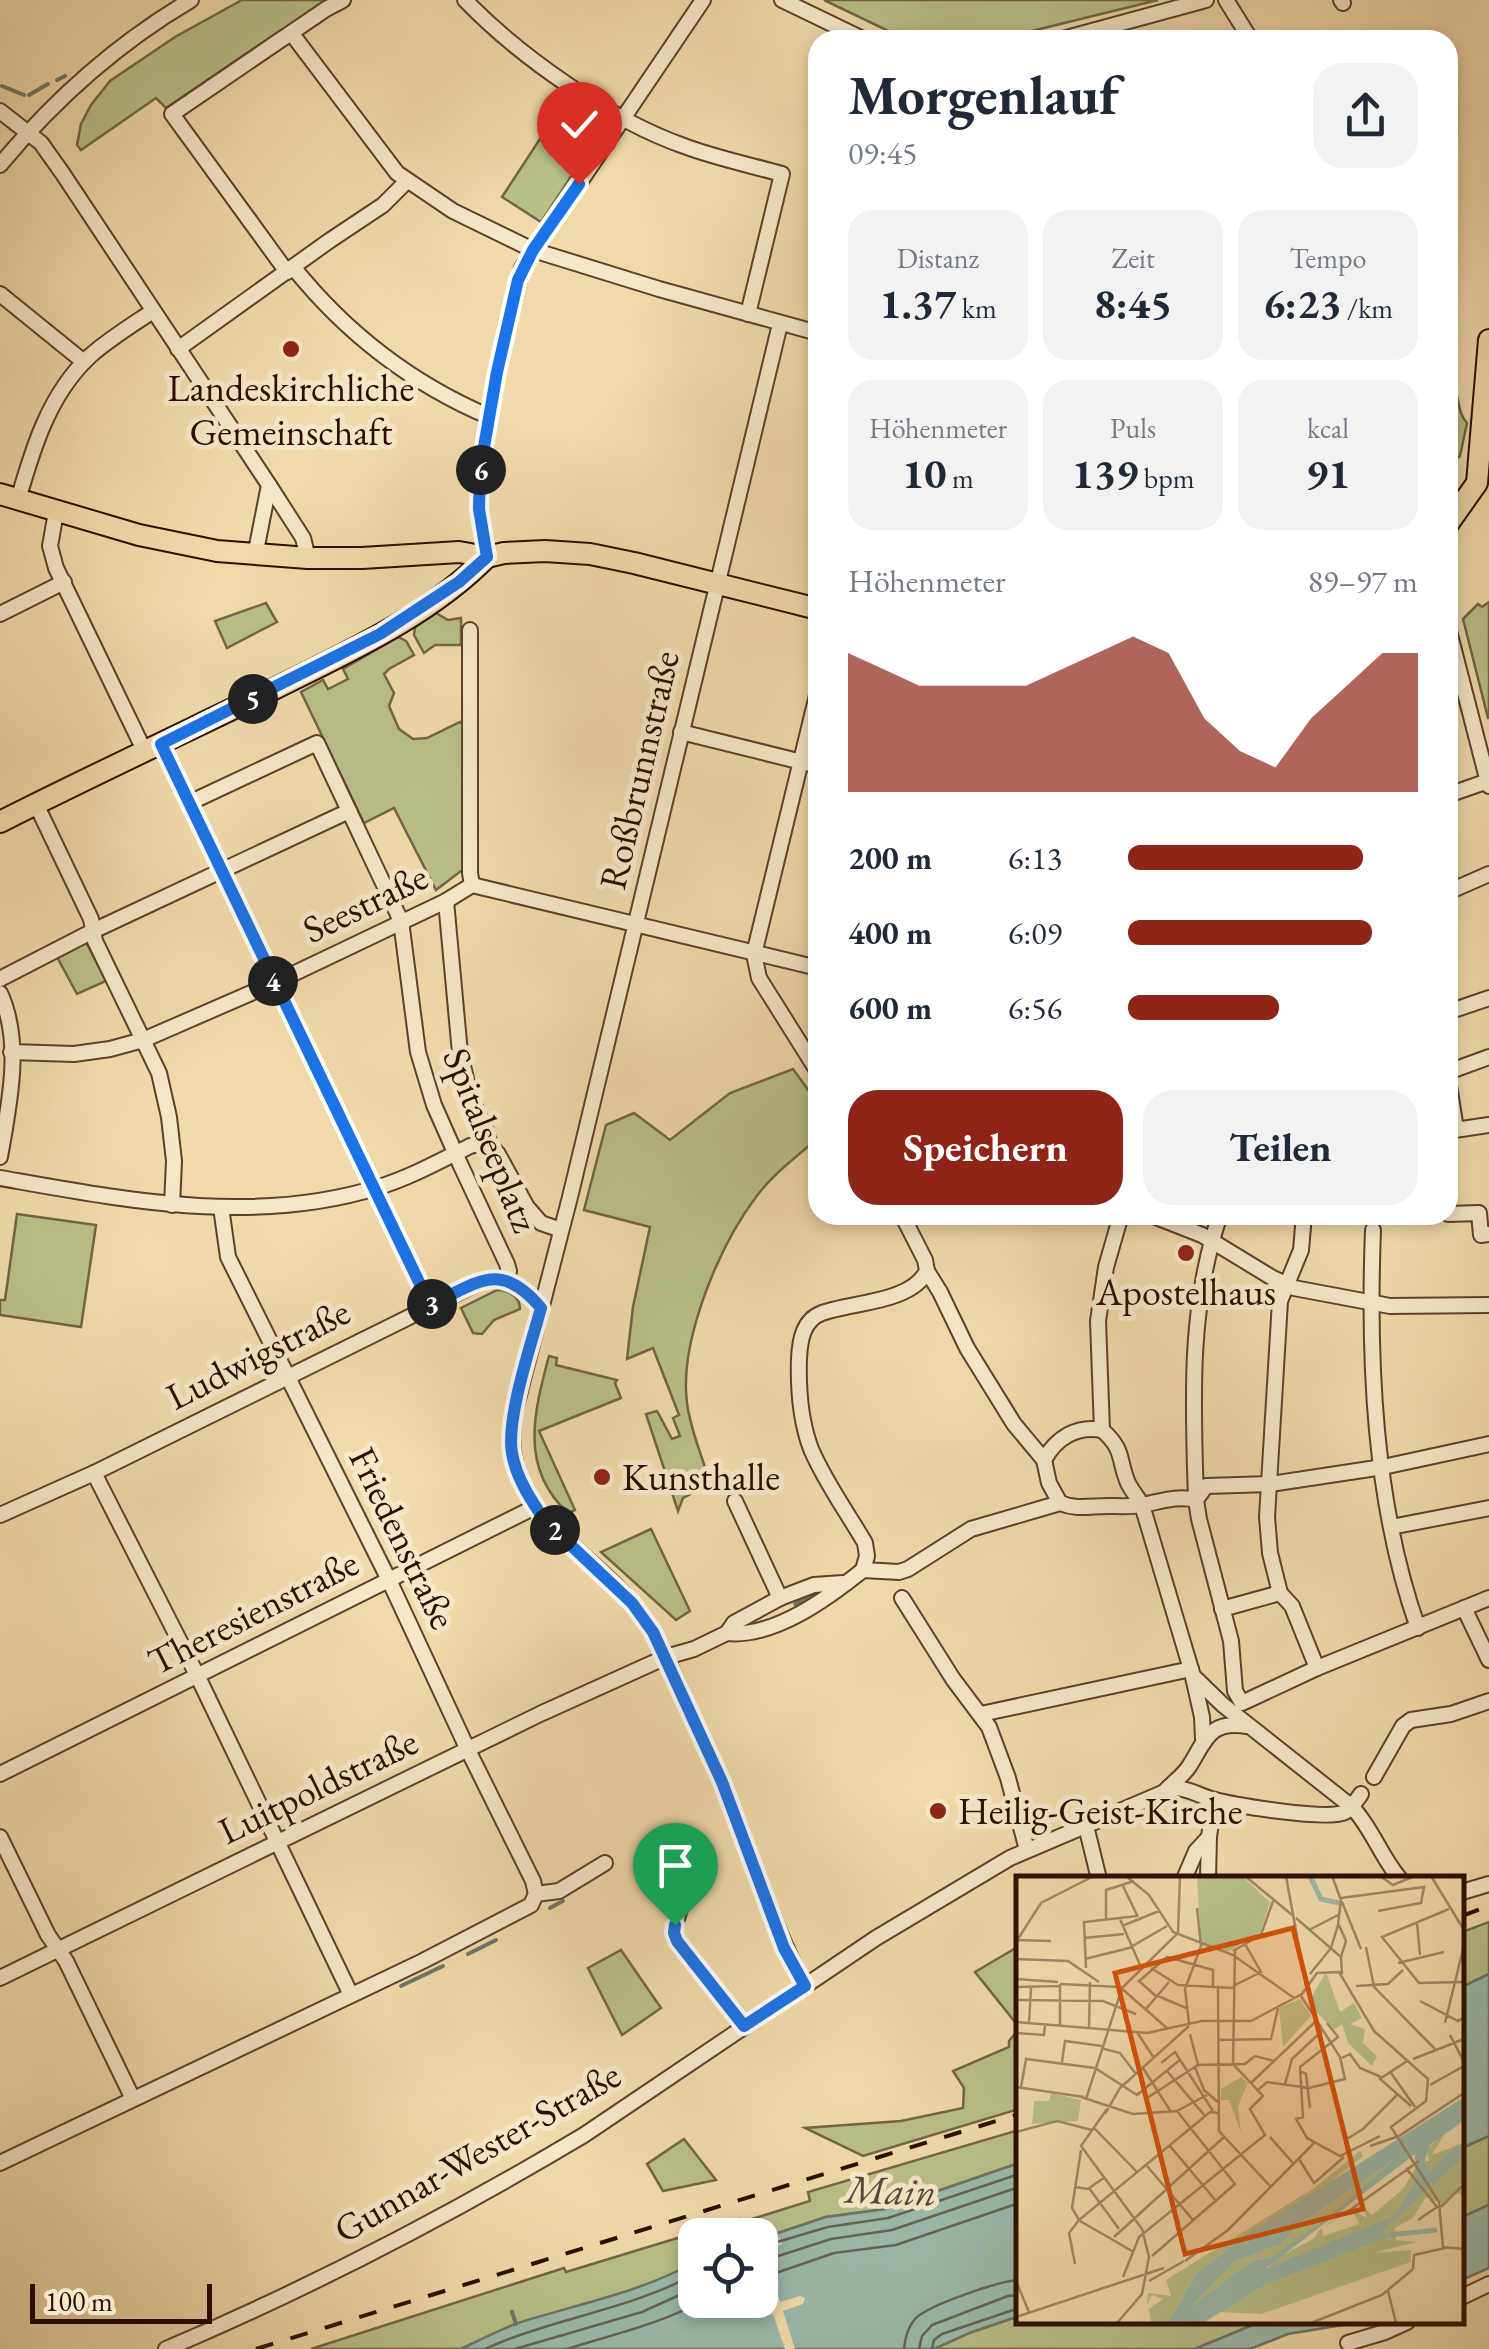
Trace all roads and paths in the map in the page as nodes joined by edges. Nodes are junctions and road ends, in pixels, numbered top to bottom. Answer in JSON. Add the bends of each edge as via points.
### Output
{"nodes":[{"id":1,"x":191,"y":0,"type":"edge"},
{"id":2,"x":343,"y":0,"type":"edge"},
{"id":3,"x":465,"y":0,"type":"edge"},
{"id":4,"x":702,"y":0,"type":"edge"},
{"id":5,"x":782,"y":0,"type":"edge"},
{"id":6,"x":1206,"y":0,"type":"edge"},
{"id":7,"x":1226,"y":0,"type":"edge"},
{"id":8,"x":844,"y":30,"type":"edge"},
{"id":9,"x":1109,"y":30,"type":"edge"},
{"id":10,"x":1244,"y":30,"type":"edge"},
{"id":11,"x":292,"y":34,"type":"junction"},
{"id":12,"x":0,"y":111,"type":"edge"},
{"id":13,"x":625,"y":118,"type":"junction"},
{"id":14,"x":28,"y":131,"type":"junction"},
{"id":15,"x":0,"y":165,"type":"edge"},
{"id":16,"x":407,"y":181,"type":"junction"},
{"id":17,"x":533,"y":250,"type":"junction"},
{"id":18,"x":290,"y":270,"type":"junction"},
{"id":19,"x":0,"y":294,"type":"edge"},
{"id":20,"x":154,"y":311,"type":"junction"},
{"id":21,"x":748,"y":314,"type":"junction"},
{"id":22,"x":780,"y":324,"type":"junction"},
{"id":23,"x":808,"y":331,"type":"edge"},
{"id":24,"x":1489,"y":340,"type":"edge"},
{"id":25,"x":178,"y":350,"type":"junction"},
{"id":26,"x":84,"y":362,"type":"junction"},
{"id":27,"x":1487,"y":408,"type":"edge"},
{"id":28,"x":490,"y":417,"type":"junction"},
{"id":29,"x":1478,"y":473,"type":"junction"},
{"id":30,"x":270,"y":485,"type":"junction"},
{"id":31,"x":1458,"y":494,"type":"edge"},
{"id":32,"x":9,"y":497,"type":"edge"},
{"id":33,"x":1458,"y":507,"type":"edge"},
{"id":34,"x":56,"y":512,"type":"junction"},
{"id":35,"x":255,"y":556,"type":"junction"},
{"id":36,"x":487,"y":557,"type":"junction"},
{"id":37,"x":308,"y":558,"type":"junction"},
{"id":38,"x":64,"y":582,"type":"junction"},
{"id":39,"x":718,"y":584,"type":"junction"},
{"id":40,"x":808,"y":606,"type":"edge"},
{"id":41,"x":0,"y":614,"type":"edge"},
{"id":42,"x":470,"y":630,"type":"dead end"},
{"id":43,"x":1458,"y":666,"type":"edge"},
{"id":44,"x":808,"y":730,"type":"edge"},
{"id":45,"x":681,"y":732,"type":"junction"},
{"id":46,"x":153,"y":748,"type":"junction"},
{"id":47,"x":800,"y":762,"type":"junction"},
{"id":48,"x":808,"y":764,"type":"edge"},
{"id":49,"x":1488,"y":784,"type":"edge"},
{"id":50,"x":1458,"y":792,"type":"edge"},
{"id":51,"x":189,"y":803,"type":"junction"},
{"id":52,"x":36,"y":804,"type":"junction"},
{"id":53,"x":349,"y":811,"type":"junction"},
{"id":54,"x":0,"y":822,"type":"edge"},
{"id":55,"x":1489,"y":862,"type":"edge"},
{"id":56,"x":222,"y":872,"type":"junction"},
{"id":57,"x":1486,"y":876,"type":"edge"},
{"id":58,"x":472,"y":885,"type":"junction"},
{"id":59,"x":1458,"y":888,"type":"edge"},
{"id":60,"x":446,"y":900,"type":"junction"},
{"id":61,"x":401,"y":921,"type":"junction"},
{"id":62,"x":636,"y":924,"type":"junction"},
{"id":63,"x":93,"y":931,"type":"junction"},
{"id":64,"x":754,"y":954,"type":"junction"},
{"id":65,"x":808,"y":966,"type":"edge"},
{"id":66,"x":0,"y":980,"type":"edge"},
{"id":67,"x":274,"y":983,"type":"junction"},
{"id":68,"x":0,"y":993,"type":"edge"},
{"id":69,"x":1489,"y":998,"type":"edge"},
{"id":70,"x":1458,"y":1009,"type":"edge"},
{"id":71,"x":144,"y":1040,"type":"junction"},
{"id":72,"x":11,"y":1052,"type":"junction"},
{"id":73,"x":808,"y":1056,"type":"edge"},
{"id":74,"x":1489,"y":1057,"type":"edge"},
{"id":75,"x":1458,"y":1068,"type":"edge"},
{"id":76,"x":1489,"y":1125,"type":"edge"},
{"id":77,"x":1458,"y":1129,"type":"edge"},
{"id":78,"x":490,"y":1145,"type":"junction"},
{"id":79,"x":455,"y":1154,"type":"junction"},
{"id":80,"x":0,"y":1156,"type":"edge"},
{"id":81,"x":0,"y":1178,"type":"edge"},
{"id":82,"x":374,"y":1189,"type":"junction"},
{"id":83,"x":172,"y":1205,"type":"junction"},
{"id":84,"x":221,"y":1208,"type":"junction"},
{"id":85,"x":1458,"y":1214,"type":"edge"},
{"id":86,"x":907,"y":1225,"type":"edge"},
{"id":87,"x":1118,"y":1225,"type":"edge"},
{"id":88,"x":1175,"y":1225,"type":"edge"},
{"id":89,"x":1216,"y":1225,"type":"edge"},
{"id":90,"x":1303,"y":1225,"type":"edge"},
{"id":91,"x":1372,"y":1225,"type":"edge"},
{"id":92,"x":562,"y":1230,"type":"junction"},
{"id":93,"x":1489,"y":1234,"type":"edge"},
{"id":94,"x":1211,"y":1240,"type":"junction"},
{"id":95,"x":926,"y":1271,"type":"junction"},
{"id":96,"x":506,"y":1280,"type":"junction"},
{"id":97,"x":1287,"y":1285,"type":"junction"},
{"id":98,"x":1372,"y":1302,"type":"junction"},
{"id":99,"x":430,"y":1305,"type":"junction"},
{"id":100,"x":1489,"y":1305,"type":"edge"},
{"id":101,"x":541,"y":1308,"type":"junction"},
{"id":102,"x":288,"y":1376,"type":"junction"},
{"id":103,"x":1102,"y":1430,"type":"junction"},
{"id":104,"x":1489,"y":1444,"type":"edge"},
{"id":105,"x":1044,"y":1460,"type":"junction"},
{"id":106,"x":1383,"y":1467,"type":"junction"},
{"id":107,"x":94,"y":1473,"type":"junction"},
{"id":108,"x":1126,"y":1480,"type":"junction"},
{"id":109,"x":1270,"y":1484,"type":"junction"},
{"id":110,"x":1196,"y":1500,"type":"junction"},
{"id":111,"x":735,"y":1502,"type":"dead end"},
{"id":112,"x":1060,"y":1503,"type":"junction"},
{"id":113,"x":1142,"y":1505,"type":"junction"},
{"id":114,"x":1100,"y":1506,"type":"junction"},
{"id":115,"x":536,"y":1507,"type":"junction"},
{"id":116,"x":1489,"y":1508,"type":"edge"},
{"id":117,"x":0,"y":1516,"type":"edge"},
{"id":118,"x":1391,"y":1526,"type":"junction"},
{"id":119,"x":862,"y":1570,"type":"junction"},
{"id":120,"x":390,"y":1580,"type":"junction"},
{"id":121,"x":843,"y":1584,"type":"junction"},
{"id":122,"x":1280,"y":1593,"type":"junction"},
{"id":123,"x":780,"y":1598,"type":"junction"},
{"id":124,"x":902,"y":1598,"type":"dead end"},
{"id":125,"x":1489,"y":1598,"type":"edge"},
{"id":126,"x":1464,"y":1608,"type":"junction"},
{"id":127,"x":1222,"y":1609,"type":"junction"},
{"id":128,"x":1418,"y":1628,"type":"junction"},
{"id":129,"x":727,"y":1633,"type":"junction"},
{"id":130,"x":666,"y":1658,"type":"junction"},
{"id":131,"x":1489,"y":1660,"type":"edge"},
{"id":132,"x":1317,"y":1668,"type":"junction"},
{"id":133,"x":1192,"y":1672,"type":"junction"},
{"id":134,"x":198,"y":1677,"type":"junction"},
{"id":135,"x":1489,"y":1701,"type":"edge"},
{"id":136,"x":1236,"y":1702,"type":"junction"},
{"id":137,"x":981,"y":1714,"type":"junction"},
{"id":138,"x":1248,"y":1726,"type":"junction"},
{"id":139,"x":1203,"y":1740,"type":"junction"},
{"id":140,"x":468,"y":1750,"type":"junction"},
{"id":141,"x":0,"y":1774,"type":"edge"},
{"id":142,"x":1374,"y":1777,"type":"dead end"},
{"id":143,"x":1166,"y":1790,"type":"junction"},
{"id":144,"x":1214,"y":1800,"type":"junction"},
{"id":145,"x":1356,"y":1800,"type":"junction"},
{"id":146,"x":1086,"y":1826,"type":"junction"},
{"id":147,"x":1209,"y":1837,"type":"junction"},
{"id":148,"x":0,"y":1838,"type":"edge"},
{"id":149,"x":278,"y":1841,"type":"junction"},
{"id":150,"x":1028,"y":1850,"type":"junction"},
{"id":151,"x":605,"y":1862,"type":"dead end"},
{"id":152,"x":1396,"y":1874,"type":"edge"},
{"id":153,"x":1098,"y":1876,"type":"edge"},
{"id":154,"x":1185,"y":1876,"type":"edge"},
{"id":155,"x":1208,"y":1876,"type":"edge"},
{"id":156,"x":1489,"y":1884,"type":"edge"},
{"id":157,"x":686,"y":1890,"type":"dead end"},
{"id":158,"x":1464,"y":1891,"type":"edge"},
{"id":159,"x":536,"y":1894,"type":"junction"},
{"id":160,"x":58,"y":1950,"type":"junction"},
{"id":161,"x":0,"y":1978,"type":"edge"},
{"id":162,"x":805,"y":1986,"type":"junction"},
{"id":163,"x":351,"y":1995,"type":"junction"},
{"id":164,"x":744,"y":2026,"type":"junction"},
{"id":165,"x":133,"y":2099,"type":"junction"},
{"id":166,"x":0,"y":2163,"type":"edge"},
{"id":167,"x":1489,"y":2284,"type":"edge"},
{"id":168,"x":1464,"y":2296,"type":"edge"},
{"id":169,"x":1403,"y":2324,"type":"edge"},
{"id":170,"x":1348,"y":2343,"type":"dead end"},
{"id":171,"x":166,"y":2349,"type":"edge"}],
"edges":[{"from":1,"to":14,"type":"street","via":[[101,64]]},
{"from":2,"to":11,"type":"street"},
{"from":3,"to":13,"type":"street","via":[[546,70]]},
{"from":4,"to":13,"type":"street"},
{"from":5,"to":8,"type":"street"},
{"from":6,"to":9,"type":"street"},
{"from":7,"to":10,"type":"street"},
{"from":11,"to":16,"type":"street"},
{"from":11,"to":18,"type":"street","via":[[172,114]]},
{"from":12,"to":14,"type":"street"},
{"from":13,"to":17,"type":"street"},
{"from":13,"to":21,"type":"street","via":[[684,146],[782,174]]},
{"from":14,"to":15,"type":"street"},
{"from":14,"to":20,"type":"street"},
{"from":16,"to":17,"type":"street"},
{"from":16,"to":18,"type":"street"},
{"from":17,"to":21,"type":"street"},
{"from":17,"to":28,"type":"street","via":[[518,280]]},
{"from":18,"to":25,"type":"street"},
{"from":18,"to":28,"type":"street","via":[[386,359]]},
{"from":19,"to":26,"type":"street"},
{"from":20,"to":25,"type":"street"},
{"from":20,"to":26,"type":"street"},
{"from":21,"to":22,"type":"street"},
{"from":22,"to":23,"type":"street"},
{"from":22,"to":39,"type":"street","name":"Roßbrunnstraße"},
{"from":24,"to":27,"type":"main road"},
{"from":25,"to":30,"type":"street"},
{"from":26,"to":32,"type":"street","via":[[62,390]]},
{"from":27,"to":29,"type":"main road"},
{"from":28,"to":36,"type":"street","via":[[479,496]]},
{"from":29,"to":31,"type":"main road"},
{"from":29,"to":33,"type":"main road"},
{"from":30,"to":35,"type":"street"},
{"from":30,"to":37,"type":"street"},
{"from":32,"to":34,"type":"main road"},
{"from":34,"to":35,"type":"main road"},
{"from":34,"to":38,"type":"street","via":[[50,546]]},
{"from":35,"to":37,"type":"main road"},
{"from":36,"to":37,"type":"main road","via":[[459,552]]},
{"from":36,"to":39,"type":"main road","via":[[590,554]]},
{"from":36,"to":46,"type":"main road","via":[[380,634]]},
{"from":38,"to":41,"type":"street"},
{"from":38,"to":46,"type":"street"},
{"from":39,"to":40,"type":"main road"},
{"from":39,"to":45,"type":"street","name":"Roßbrunnstraße"},
{"from":42,"to":58,"type":"street"},
{"from":43,"to":49,"type":"street"},
{"from":44,"to":47,"type":"street"},
{"from":45,"to":47,"type":"street"},
{"from":45,"to":62,"type":"street","name":"Roßbrunnstraße"},
{"from":46,"to":51,"type":"street"},
{"from":46,"to":52,"type":"main road"},
{"from":47,"to":48,"type":"street"},
{"from":47,"to":64,"type":"street"},
{"from":49,"to":50,"type":"street"},
{"from":51,"to":53,"type":"street","name":"Spitalseeplatz","via":[[316,743]]},
{"from":51,"to":56,"type":"street"},
{"from":52,"to":54,"type":"main road"},
{"from":52,"to":63,"type":"street"},
{"from":53,"to":56,"type":"street"},
{"from":53,"to":61,"type":"street","name":"Spitalseeplatz"},
{"from":55,"to":57,"type":"street"},
{"from":56,"to":63,"type":"street"},
{"from":56,"to":67,"type":"street"},
{"from":57,"to":59,"type":"street"},
{"from":58,"to":60,"type":"street","name":"Seestraße"},
{"from":58,"to":62,"type":"street","name":"Seestraße"},
{"from":60,"to":61,"type":"street","name":"Seestraße"},
{"from":60,"to":78,"type":"street","name":"Spitalseeplatz","via":[[460,1053]]},
{"from":61,"to":67,"type":"street","name":"Seestraße"},
{"from":61,"to":79,"type":"street","name":"Spitalseeplatz","via":[[418,1052]]},
{"from":62,"to":64,"type":"street","name":"Seestraße"},
{"from":62,"to":92,"type":"street","name":"Roßbrunnstraße"},
{"from":63,"to":66,"type":"street"},
{"from":63,"to":71,"type":"street"},
{"from":64,"to":65,"type":"street","name":"Seestraße"},
{"from":64,"to":73,"type":"street","via":[[759,978]]},
{"from":67,"to":71,"type":"street","name":"Seestraße"},
{"from":67,"to":82,"type":"street"},
{"from":68,"to":72,"type":"street"},
{"from":69,"to":70,"type":"street"},
{"from":71,"to":72,"type":"street","name":"Seestraße","via":[[74,1054]]},
{"from":71,"to":83,"type":"street","via":[[169,1117]]},
{"from":72,"to":80,"type":"street"},
{"from":74,"to":75,"type":"street"},
{"from":76,"to":77,"type":"street"},
{"from":78,"to":79,"type":"street"},
{"from":78,"to":92,"type":"street","name":"Spitalseeplatz","via":[[536,1218]]},
{"from":79,"to":82,"type":"street"},
{"from":79,"to":96,"type":"street","name":"Spitalseeplatz","via":[[508,1264]]},
{"from":81,"to":83,"type":"street"},
{"from":82,"to":84,"type":"street"},
{"from":82,"to":99,"type":"street"},
{"from":83,"to":84,"type":"street"},
{"from":84,"to":102,"type":"street","name":"Friedenstraße","via":[[228,1257]]},
{"from":85,"to":93,"type":"street","via":[[1478,1213],[1481,1234]]},
{"from":86,"to":95,"type":"street"},
{"from":87,"to":103,"type":"street","via":[[1098,1322]]},
{"from":88,"to":94,"type":"street"},
{"from":89,"to":94,"type":"street"},
{"from":90,"to":97,"type":"street"},
{"from":91,"to":98,"type":"street"},
{"from":92,"to":101,"type":"street","name":"Roßbrunnstraße"},
{"from":94,"to":97,"type":"street"},
{"from":94,"to":110,"type":"street","via":[[1197,1322]]},
{"from":95,"to":105,"type":"street","via":[[990,1387]]},
{"from":95,"to":119,"type":"street","via":[[916,1285],[880,1300],[820,1313],[801,1338],[805,1430],[865,1543]]},
{"from":96,"to":99,"type":"street","name":"Ludwigstraße","via":[[484,1280]]},
{"from":96,"to":101,"type":"street"},
{"from":97,"to":98,"type":"street"},
{"from":97,"to":109,"type":"street","via":[[1280,1301]]},
{"from":98,"to":100,"type":"street"},
{"from":98,"to":106,"type":"street"},
{"from":99,"to":102,"type":"street","name":"Ludwigstraße"},
{"from":101,"to":115,"type":"street","name":"Roßbrunnstraße","via":[[511,1436],[512,1458]]},
{"from":102,"to":107,"type":"street","name":"Ludwigstraße"},
{"from":102,"to":120,"type":"street","name":"Friedenstraße"},
{"from":103,"to":105,"type":"street","via":[[1076,1430]]},
{"from":103,"to":108,"type":"street","via":[[1122,1456]]},
{"from":104,"to":106,"type":"street"},
{"from":105,"to":112,"type":"street"},
{"from":106,"to":109,"type":"street"},
{"from":106,"to":118,"type":"street"},
{"from":107,"to":117,"type":"street","name":"Ludwigstraße"},
{"from":107,"to":134,"type":"street"},
{"from":108,"to":113,"type":"street"},
{"from":108,"to":114,"type":"street","via":[[1120,1494]]},
{"from":109,"to":110,"type":"street","via":[[1206,1486]]},
{"from":109,"to":122,"type":"street","via":[[1270,1553]]},
{"from":110,"to":113,"type":"street"},
{"from":110,"to":127,"type":"street"},
{"from":111,"to":123,"type":"street"},
{"from":112,"to":114,"type":"street"},
{"from":112,"to":119,"type":"street","via":[[971,1529],[908,1569]]},
{"from":113,"to":114,"type":"street"},
{"from":113,"to":133,"type":"street"},
{"from":115,"to":120,"type":"street","name":"Theresienstraße"},
{"from":115,"to":130,"type":"street","name":"Roßbrunnstraße","via":[[632,1603]]},
{"from":116,"to":118,"type":"street"},
{"from":118,"to":128,"type":"street"},
{"from":119,"to":121,"type":"street"},
{"from":120,"to":134,"type":"street","name":"Theresienstraße"},
{"from":120,"to":140,"type":"street","name":"Friedenstraße"},
{"from":121,"to":123,"type":"street","via":[[814,1585]]},
{"from":121,"to":129,"type":"street","via":[[764,1628]]},
{"from":122,"to":127,"type":"street"},
{"from":122,"to":132,"type":"street","via":[[1292,1606]]},
{"from":123,"to":129,"type":"street"},
{"from":124,"to":137,"type":"street"},
{"from":125,"to":126,"type":"street"},
{"from":126,"to":128,"type":"street"},
{"from":126,"to":131,"type":"street"},
{"from":127,"to":136,"type":"street"},
{"from":128,"to":132,"type":"street"},
{"from":129,"to":130,"type":"street","name":"Luitpoldstraße"},
{"from":130,"to":140,"type":"street","name":"Luitpoldstraße"},
{"from":130,"to":162,"type":"street","name":"Roßbrunnstraße"},
{"from":132,"to":136,"type":"street"},
{"from":133,"to":136,"type":"street"},
{"from":133,"to":137,"type":"street"},
{"from":133,"to":139,"type":"street"},
{"from":134,"to":141,"type":"street","name":"Theresienstraße"},
{"from":134,"to":149,"type":"street"},
{"from":135,"to":142,"type":"street","via":[[1412,1720]]},
{"from":136,"to":138,"type":"street"},
{"from":137,"to":150,"type":"street"},
{"from":138,"to":139,"type":"street","via":[[1228,1725]]},
{"from":138,"to":145,"type":"street"},
{"from":139,"to":143,"type":"street"},
{"from":140,"to":149,"type":"street","name":"Luitpoldstraße"},
{"from":140,"to":159,"type":"street","name":"Friedenstraße"},
{"from":143,"to":144,"type":"street","via":[[1186,1788]]},
{"from":143,"to":146,"type":"street","name":"Gunnar-Wester-Straße"},
{"from":144,"to":145,"type":"street","via":[[1326,1815]]},
{"from":144,"to":147,"type":"street"},
{"from":145,"to":152,"type":"street"},
{"from":146,"to":150,"type":"street","name":"Gunnar-Wester-Straße"},
{"from":146,"to":153,"type":"street"},
{"from":147,"to":154,"type":"street"},
{"from":147,"to":155,"type":"street"},
{"from":148,"to":160,"type":"street"},
{"from":149,"to":160,"type":"street","name":"Luitpoldstraße"},
{"from":149,"to":163,"type":"street"},
{"from":150,"to":162,"type":"street","name":"Gunnar-Wester-Straße"},
{"from":151,"to":159,"type":"street","via":[[559,1891]]},
{"from":156,"to":158,"type":"street"},
{"from":157,"to":164,"type":"street","via":[[677,1941]]},
{"from":159,"to":163,"type":"street","via":[[530,1905]]},
{"from":160,"to":161,"type":"street","name":"Luitpoldstraße"},
{"from":160,"to":165,"type":"street"},
{"from":162,"to":164,"type":"street","name":"Gunnar-Wester-Straße"},
{"from":163,"to":165,"type":"street"},
{"from":164,"to":171,"type":"street","name":"Gunnar-Wester-Straße","via":[[584,2135],[479,2196]]},
{"from":165,"to":166,"type":"street"},
{"from":167,"to":168,"type":"street"},
{"from":169,"to":170,"type":"street"}]}
